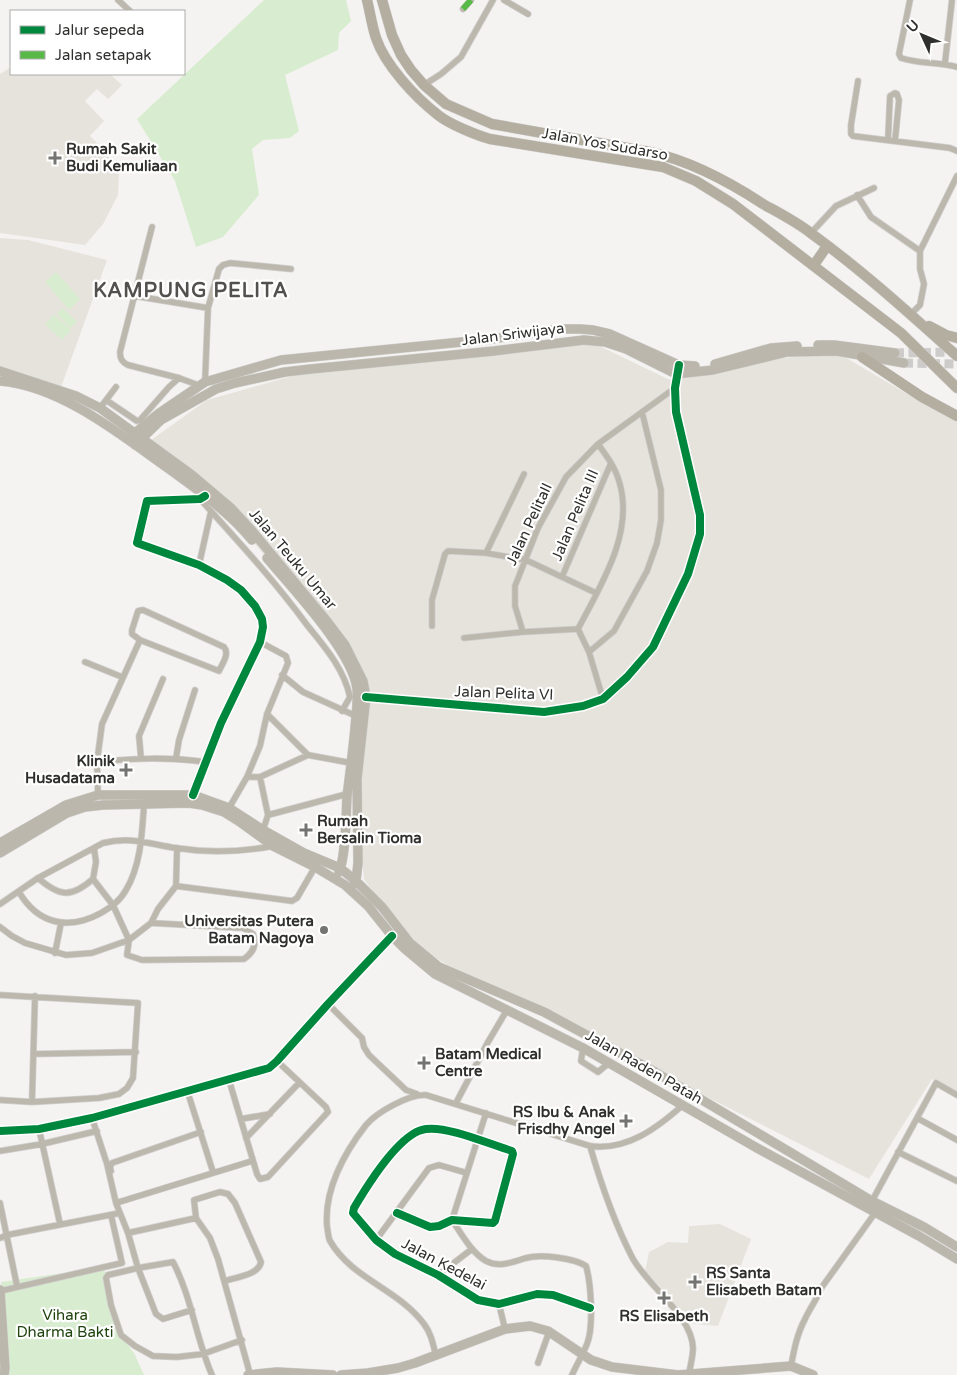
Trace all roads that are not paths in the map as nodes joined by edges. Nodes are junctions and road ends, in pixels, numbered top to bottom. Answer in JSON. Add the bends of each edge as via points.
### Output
{"nodes":[{"id":1,"x":118,"y":0,"type":"edge"},
{"id":2,"x":367,"y":0,"type":"edge"},
{"id":3,"x":382,"y":0,"type":"edge"},
{"id":4,"x":471,"y":0,"type":"edge"},
{"id":5,"x":493,"y":0,"type":"edge"},
{"id":6,"x":504,"y":0,"type":"edge"},
{"id":7,"x":910,"y":0,"type":"edge"},
{"id":8,"x":952,"y":0,"type":"edge"},
{"id":9,"x":463,"y":9,"type":"dead end"},
{"id":10,"x":129,"y":10,"type":"edge"},
{"id":11,"x":528,"y":14,"type":"dead end"},
{"id":12,"x":945,"y":64,"type":"junction"},
{"id":13,"x":957,"y":67,"type":"edge"},
{"id":14,"x":858,"y":81,"type":"dead end"},
{"id":15,"x":424,"y":85,"type":"junction"},
{"id":16,"x":888,"y":140,"type":"junction"},
{"id":17,"x":895,"y":141,"type":"junction"},
{"id":18,"x":957,"y":151,"type":"edge"},
{"id":19,"x":957,"y":176,"type":"edge"},
{"id":20,"x":874,"y":188,"type":"dead end"},
{"id":21,"x":856,"y":195,"type":"junction"},
{"id":22,"x":152,"y":227,"type":"dead end"},
{"id":23,"x":811,"y":232,"type":"junction"},
{"id":24,"x":827,"y":246,"type":"junction"},
{"id":25,"x":920,"y":251,"type":"junction"},
{"id":26,"x":814,"y":265,"type":"junction"},
{"id":27,"x":291,"y":269,"type":"dead end"},
{"id":28,"x":135,"y":296,"type":"junction"},
{"id":29,"x":208,"y":308,"type":"junction"},
{"id":30,"x":912,"y":316,"type":"junction"},
{"id":31,"x":957,"y":338,"type":"edge"},
{"id":32,"x":453,"y":342,"type":"junction"},
{"id":33,"x":895,"y":353,"type":"tunnel mouth"},
{"id":34,"x":454,"y":355,"type":"junction"},
{"id":35,"x":957,"y":356,"type":"edge"},
{"id":36,"x":862,"y":357,"type":"junction"},
{"id":37,"x":310,"y":358,"type":"junction"},
{"id":38,"x":904,"y":364,"type":"tunnel mouth"},
{"id":39,"x":311,"y":369,"type":"junction"},
{"id":40,"x":677,"y":370,"type":"junction"},
{"id":41,"x":0,"y":371,"type":"edge"},
{"id":42,"x":179,"y":378,"type":"junction"},
{"id":43,"x":0,"y":381,"type":"edge"},
{"id":44,"x":202,"y":383,"type":"junction"},
{"id":45,"x":116,"y":387,"type":"dead end"},
{"id":46,"x":675,"y":388,"type":"junction"},
{"id":47,"x":957,"y":388,"type":"edge"},
{"id":48,"x":106,"y":400,"type":"junction"},
{"id":49,"x":100,"y":408,"type":"junction"},
{"id":50,"x":642,"y":412,"type":"junction"},
{"id":51,"x":957,"y":416,"type":"edge"},
{"id":52,"x":135,"y":439,"type":"junction"},
{"id":53,"x":598,"y":444,"type":"junction"},
{"id":54,"x":611,"y":463,"type":"junction"},
{"id":55,"x":524,"y":474,"type":"dead end"},
{"id":56,"x":202,"y":497,"type":"junction"},
{"id":57,"x":211,"y":512,"type":"junction"},
{"id":58,"x":486,"y":553,"type":"junction"},
{"id":59,"x":526,"y":560,"type":"junction"},
{"id":60,"x":199,"y":565,"type":"junction"},
{"id":61,"x":562,"y":577,"type":"junction"},
{"id":62,"x":596,"y":593,"type":"junction"},
{"id":63,"x":432,"y":626,"type":"dead end"},
{"id":64,"x":578,"y":629,"type":"junction"},
{"id":65,"x":523,"y":632,"type":"junction"},
{"id":66,"x":464,"y":638,"type":"dead end"},
{"id":67,"x":140,"y":640,"type":"junction"},
{"id":68,"x":260,"y":642,"type":"junction"},
{"id":69,"x":590,"y":652,"type":"junction"},
{"id":70,"x":85,"y":662,"type":"dead end"},
{"id":71,"x":282,"y":675,"type":"junction"},
{"id":72,"x":122,"y":677,"type":"junction"},
{"id":73,"x":163,"y":679,"type":"dead end"},
{"id":74,"x":196,"y":690,"type":"dead end"},
{"id":75,"x":366,"y":697,"type":"junction"},
{"id":76,"x":603,"y":699,"type":"junction"},
{"id":77,"x":342,"y":711,"type":"junction"},
{"id":78,"x":267,"y":714,"type":"junction"},
{"id":79,"x":356,"y":716,"type":"junction"},
{"id":80,"x":308,"y":755,"type":"junction"},
{"id":81,"x":141,"y":758,"type":"junction"},
{"id":82,"x":176,"y":758,"type":"junction"},
{"id":83,"x":97,"y":762,"type":"junction"},
{"id":84,"x":206,"y":762,"type":"junction"},
{"id":85,"x":351,"y":763,"type":"junction"},
{"id":86,"x":247,"y":777,"type":"junction"},
{"id":87,"x":260,"y":778,"type":"junction"},
{"id":88,"x":98,"y":794,"type":"junction"},
{"id":89,"x":348,"y":794,"type":"junction"},
{"id":90,"x":193,"y":795,"type":"junction"},
{"id":91,"x":144,"y":805,"type":"junction"},
{"id":92,"x":229,"y":808,"type":"junction"},
{"id":93,"x":268,"y":815,"type":"junction"},
{"id":94,"x":263,"y":830,"type":"junction"},
{"id":95,"x":142,"y":840,"type":"junction"},
{"id":96,"x":0,"y":843,"type":"edge"},
{"id":97,"x":272,"y":846,"type":"junction"},
{"id":98,"x":94,"y":848,"type":"junction"},
{"id":99,"x":176,"y":848,"type":"junction"},
{"id":100,"x":0,"y":853,"type":"edge"},
{"id":101,"x":315,"y":867,"type":"junction"},
{"id":102,"x":340,"y":868,"type":"junction"},
{"id":103,"x":38,"y":878,"type":"junction"},
{"id":104,"x":93,"y":879,"type":"junction"},
{"id":105,"x":336,"y":879,"type":"junction"},
{"id":106,"x":356,"y":881,"type":"junction"},
{"id":107,"x":176,"y":886,"type":"junction"},
{"id":108,"x":350,"y":890,"type":"junction"},
{"id":109,"x":19,"y":892,"type":"junction"},
{"id":110,"x":0,"y":904,"type":"edge"},
{"id":111,"x":113,"y":906,"type":"junction"},
{"id":112,"x":61,"y":923,"type":"junction"},
{"id":113,"x":151,"y":923,"type":"junction"},
{"id":114,"x":0,"y":927,"type":"edge"},
{"id":115,"x":392,"y":936,"type":"junction"},
{"id":116,"x":129,"y":940,"type":"junction"},
{"id":117,"x":55,"y":952,"type":"junction"},
{"id":118,"x":0,"y":996,"type":"edge"},
{"id":119,"x":35,"y":996,"type":"junction"},
{"id":120,"x":328,"y":1004,"type":"junction"},
{"id":121,"x":507,"y":1010,"type":"junction"},
{"id":122,"x":583,"y":1048,"type":"junction"},
{"id":123,"x":136,"y":1052,"type":"junction"},
{"id":124,"x":34,"y":1054,"type":"junction"},
{"id":125,"x":277,"y":1061,"type":"junction"},
{"id":126,"x":609,"y":1063,"type":"junction"},
{"id":127,"x":655,"y":1072,"type":"junction"},
{"id":128,"x":229,"y":1080,"type":"junction"},
{"id":129,"x":299,"y":1083,"type":"junction"},
{"id":130,"x":647,"y":1085,"type":"junction"},
{"id":131,"x":187,"y":1090,"type":"junction"},
{"id":132,"x":416,"y":1094,"type":"junction"},
{"id":133,"x":957,"y":1095,"type":"edge"},
{"id":134,"x":0,"y":1100,"type":"edge"},
{"id":135,"x":32,"y":1102,"type":"junction"},
{"id":136,"x":456,"y":1103,"type":"junction"},
{"id":137,"x":683,"y":1105,"type":"junction"},
{"id":138,"x":486,"y":1113,"type":"junction"},
{"id":139,"x":270,"y":1114,"type":"junction"},
{"id":140,"x":92,"y":1118,"type":"junction"},
{"id":141,"x":917,"y":1118,"type":"junction"},
{"id":142,"x":241,"y":1119,"type":"junction"},
{"id":143,"x":39,"y":1129,"type":"junction"},
{"id":144,"x":0,"y":1130,"type":"edge"},
{"id":145,"x":97,"y":1131,"type":"junction"},
{"id":146,"x":201,"y":1132,"type":"junction"},
{"id":147,"x":246,"y":1138,"type":"junction"},
{"id":148,"x":477,"y":1140,"type":"junction"},
{"id":149,"x":957,"y":1140,"type":"edge"},
{"id":150,"x":42,"y":1144,"type":"junction"},
{"id":151,"x":590,"y":1146,"type":"junction"},
{"id":152,"x":0,"y":1151,"type":"edge"},
{"id":153,"x":898,"y":1152,"type":"junction"},
{"id":154,"x":252,"y":1161,"type":"junction"},
{"id":155,"x":213,"y":1172,"type":"junction"},
{"id":156,"x":467,"y":1173,"type":"junction"},
{"id":157,"x":957,"y":1181,"type":"edge"},
{"id":158,"x":872,"y":1200,"type":"junction"},
{"id":159,"x":118,"y":1202,"type":"junction"},
{"id":160,"x":0,"y":1203,"type":"edge"},
{"id":161,"x":120,"y":1213,"type":"junction"},
{"id":162,"x":397,"y":1213,"type":"junction"},
{"id":163,"x":875,"y":1213,"type":"junction"},
{"id":164,"x":111,"y":1215,"type":"junction"},
{"id":165,"x":196,"y":1218,"type":"junction"},
{"id":166,"x":452,"y":1220,"type":"junction"},
{"id":167,"x":60,"y":1224,"type":"junction"},
{"id":168,"x":924,"y":1227,"type":"junction"},
{"id":169,"x":128,"y":1233,"type":"junction"},
{"id":170,"x":7,"y":1235,"type":"junction"},
{"id":171,"x":919,"y":1236,"type":"junction"},
{"id":172,"x":0,"y":1238,"type":"edge"},
{"id":173,"x":376,"y":1240,"type":"junction"},
{"id":174,"x":957,"y":1247,"type":"edge"},
{"id":175,"x":472,"y":1249,"type":"junction"},
{"id":176,"x":957,"y":1259,"type":"edge"},
{"id":177,"x":138,"y":1268,"type":"junction"},
{"id":178,"x":438,"y":1275,"type":"junction"},
{"id":179,"x":225,"y":1281,"type":"junction"},
{"id":180,"x":16,"y":1286,"type":"junction"},
{"id":181,"x":0,"y":1291,"type":"edge"},
{"id":182,"x":499,"y":1304,"type":"junction"},
{"id":183,"x":590,"y":1308,"type":"junction"},
{"id":184,"x":192,"y":1310,"type":"junction"},
{"id":185,"x":505,"y":1329,"type":"junction"},
{"id":186,"x":549,"y":1332,"type":"junction"},
{"id":187,"x":242,"y":1340,"type":"junction"},
{"id":188,"x":203,"y":1354,"type":"junction"},
{"id":189,"x":582,"y":1354,"type":"junction"},
{"id":190,"x":436,"y":1356,"type":"junction"},
{"id":191,"x":538,"y":1362,"type":"dead end"},
{"id":192,"x":791,"y":1366,"type":"junction"},
{"id":193,"x":4,"y":1375,"type":"edge"},
{"id":194,"x":212,"y":1375,"type":"edge"},
{"id":195,"x":249,"y":1375,"type":"edge"},
{"id":196,"x":333,"y":1375,"type":"edge"},
{"id":197,"x":341,"y":1375,"type":"edge"},
{"id":198,"x":572,"y":1375,"type":"edge"},
{"id":199,"x":689,"y":1375,"type":"edge"},
{"id":200,"x":813,"y":1375,"type":"edge"}],
"edges":[{"from":1,"to":10,"type":"street"},
{"from":2,"to":26,"type":"main road","name":"Jalan Yos Sudarso","via":[[376,38],[385,57],[439,116],[490,139],[663,167],[684,175],[733,204]]},
{"from":3,"to":15,"type":"main road","name":"Jalan Yos Sudarso","via":[[392,35],[411,70]]},
{"from":4,"to":9,"type":"street"},
{"from":5,"to":15,"type":"street","via":[[461,57]]},
{"from":6,"to":11,"type":"street"},
{"from":7,"to":12,"type":"street","via":[[901,58]]},
{"from":8,"to":12,"type":"street"},
{"from":12,"to":13,"type":"street"},
{"from":14,"to":16,"type":"street","via":[[851,134]]},
{"from":15,"to":23,"type":"main road","name":"Jalan Yos Sudarso","via":[[446,104],[492,124],[671,157],[738,188]]},
{"from":16,"to":17,"type":"street"},
{"from":16,"to":17,"type":"street","via":[[890,96],[895,93],[899,100]]},
{"from":17,"to":18,"type":"street"},
{"from":19,"to":25,"type":"street"},
{"from":20,"to":21,"type":"street"},
{"from":21,"to":23,"type":"street","via":[[836,206]]},
{"from":21,"to":25,"type":"street","via":[[871,217]]},
{"from":22,"to":28,"type":"street"},
{"from":23,"to":24,"type":"main road","name":"Jalan Yos Sudarso"},
{"from":24,"to":26,"type":"main road"},
{"from":24,"to":30,"type":"main road","name":"Jalan Yos Sudarso"},
{"from":25,"to":30,"type":"street","via":[[924,284],[920,305]]},
{"from":26,"to":47,"type":"main road","name":"Jalan Yos Sudarso","via":[[901,333]]},
{"from":27,"to":29,"type":"street","via":[[223,265]]},
{"from":28,"to":29,"type":"street"},
{"from":28,"to":42,"type":"street","via":[[120,358],[128,366]]},
{"from":29,"to":44,"type":"street"},
{"from":30,"to":31,"type":"main road"},
{"from":30,"to":35,"type":"main road","name":"Jalan Yos Sudarso"},
{"from":32,"to":34,"type":"main road"},
{"from":32,"to":37,"type":"main road","name":"Jalan Sriwijaya"},
{"from":32,"to":40,"type":"main road","name":"Jalan Sriwijaya","via":[[559,329],[593,330],[618,337]]},
{"from":33,"to":40,"type":"main road","name":"Jalan Sriwijaya","via":[[834,345],[779,346],[714,364]]},
{"from":34,"to":39,"type":"main road","name":"Jalan Sriwijaya"},
{"from":34,"to":40,"type":"main road","name":"Jalan Sriwijaya","via":[[594,340]]},
{"from":36,"to":38,"type":"main road"},
{"from":36,"to":40,"type":"main road","via":[[837,351],[787,352],[720,368]]},
{"from":36,"to":51,"type":"main road"},
{"from":37,"to":39,"type":"main road"},
{"from":37,"to":44,"type":"main road","name":"Jalan Sriwijaya","via":[[281,360]]},
{"from":39,"to":52,"type":"main road","name":"Jalan Sriwijaya","via":[[216,389],[161,420]]},
{"from":40,"to":46,"type":"street","name":"Jalan Pelita VI"},
{"from":41,"to":49,"type":"main road","name":"Jalan Teuku Umar","via":[[76,396]]},
{"from":42,"to":44,"type":"street"},
{"from":42,"to":48,"type":"street","via":[[137,421]]},
{"from":43,"to":52,"type":"main road","name":"Jalan Teuku Umar","via":[[36,389],[62,400]]},
{"from":44,"to":52,"type":"main road","name":"Jalan Sriwijaya","via":[[158,414]]},
{"from":45,"to":48,"type":"street"},
{"from":46,"to":50,"type":"street","name":"Jalan PelitaII"},
{"from":46,"to":76,"type":"street","name":"Jalan Pelita VI","via":[[676,412],[700,516],[700,534],[688,574],[653,647]]},
{"from":48,"to":49,"type":"street"},
{"from":49,"to":52,"type":"main road","name":"Jalan Teuku Umar"},
{"from":50,"to":53,"type":"street","name":"Jalan PelitaII"},
{"from":50,"to":69,"type":"street","via":[[661,490],[661,520],[647,572],[614,631]]},
{"from":52,"to":56,"type":"main road","name":"Jalan Teuku Umar"},
{"from":52,"to":75,"type":"main road","name":"Jalan Teuku Umar","via":[[192,475],[231,508],[253,532],[345,645],[363,681]]},
{"from":53,"to":54,"type":"street"},
{"from":53,"to":59,"type":"street","name":"Jalan PelitaII","via":[[566,477],[538,528]]},
{"from":54,"to":61,"type":"street","name":"Jalan Pelita III"},
{"from":54,"to":62,"type":"street","via":[[619,480],[623,521],[621,535]]},
{"from":55,"to":58,"type":"street"},
{"from":56,"to":57,"type":"street"},
{"from":56,"to":60,"type":"street","via":[[146,501],[137,543]]},
{"from":56,"to":79,"type":"main road","name":"Jalan Teuku Umar","via":[[214,502],[248,535],[323,626],[352,669],[357,690]]},
{"from":57,"to":60,"type":"street"},
{"from":57,"to":77,"type":"street","via":[[283,592],[326,650],[347,685],[350,697]]},
{"from":58,"to":59,"type":"street"},
{"from":58,"to":63,"type":"street","via":[[450,551],[445,554],[432,600]]},
{"from":59,"to":61,"type":"street"},
{"from":59,"to":65,"type":"street","name":"Jalan PelitaII","via":[[514,597]]},
{"from":60,"to":68,"type":"street","via":[[241,590],[255,606],[262,619]]},
{"from":61,"to":62,"type":"street"},
{"from":62,"to":64,"type":"street"},
{"from":64,"to":65,"type":"street"},
{"from":64,"to":69,"type":"street"},
{"from":65,"to":66,"type":"street"},
{"from":67,"to":67,"type":"street","via":[[218,671],[227,654],[224,647],[140,610],[132,632]]},
{"from":67,"to":72,"type":"street"},
{"from":68,"to":71,"type":"street","via":[[286,656],[288,663]]},
{"from":68,"to":84,"type":"street"},
{"from":69,"to":76,"type":"street"},
{"from":70,"to":72,"type":"street"},
{"from":71,"to":77,"type":"street","via":[[303,692]]},
{"from":71,"to":78,"type":"street"},
{"from":72,"to":83,"type":"street","via":[[102,724]]},
{"from":73,"to":81,"type":"street","via":[[139,736]]},
{"from":74,"to":82,"type":"street"},
{"from":75,"to":76,"type":"street","name":"Jalan Pelita VI","via":[[544,712],[583,706]]},
{"from":75,"to":106,"type":"main road","name":"Jalan Teuku Umar","via":[[357,779]]},
{"from":77,"to":79,"type":"street"},
{"from":78,"to":80,"type":"street"},
{"from":78,"to":86,"type":"street","via":[[260,746]]},
{"from":79,"to":85,"type":"main road","name":"Jalan Teuku Umar"},
{"from":80,"to":85,"type":"street"},
{"from":80,"to":87,"type":"street"},
{"from":81,"to":82,"type":"street"},
{"from":81,"to":83,"type":"street"},
{"from":82,"to":84,"type":"street"},
{"from":83,"to":88,"type":"street"},
{"from":84,"to":90,"type":"street"},
{"from":85,"to":89,"type":"main road","name":"Jalan Teuku Umar"},
{"from":86,"to":87,"type":"street"},
{"from":86,"to":92,"type":"street"},
{"from":87,"to":93,"type":"street"},
{"from":88,"to":90,"type":"main road","name":"Jalan Raden Patah"},
{"from":88,"to":96,"type":"main road","name":"Jalan Raden Patah","via":[[66,805]]},
{"from":89,"to":93,"type":"street"},
{"from":89,"to":102,"type":"main road","name":"Jalan Teuku Umar"},
{"from":90,"to":92,"type":"main road","name":"Jalan Raden Patah"},
{"from":91,"to":95,"type":"street"},
{"from":91,"to":97,"type":"main road","name":"Jalan Raden Patah","via":[[189,803],[224,812]]},
{"from":91,"to":100,"type":"main road","name":"Jalan Raden Patah","via":[[103,805],[67,813]]},
{"from":92,"to":94,"type":"main road","name":"Jalan Raden Patah"},
{"from":93,"to":94,"type":"street"},
{"from":94,"to":102,"type":"main road","name":"Jalan Raden Patah"},
{"from":95,"to":98,"type":"street","via":[[113,840]]},
{"from":95,"to":99,"type":"street"},
{"from":95,"to":111,"type":"street","via":[[127,890]]},
{"from":97,"to":99,"type":"street","via":[[239,852]]},
{"from":97,"to":101,"type":"main road","name":"Jalan Raden Patah"},
{"from":98,"to":103,"type":"street"},
{"from":98,"to":104,"type":"street"},
{"from":99,"to":107,"type":"street"},
{"from":101,"to":105,"type":"main road","name":"Jalan Raden Patah"},
{"from":101,"to":107,"type":"street","via":[[297,898],[292,900]]},
{"from":102,"to":105,"type":"main road","name":"Jalan Teuku Umar"},
{"from":102,"to":106,"type":"main road","name":"Jalan Raden Patah"},
{"from":103,"to":104,"type":"street","via":[[62,893],[71,893]]},
{"from":103,"to":109,"type":"street"},
{"from":104,"to":111,"type":"street"},
{"from":105,"to":108,"type":"main road","name":"Jalan Raden Patah"},
{"from":106,"to":108,"type":"main road","name":"Jalan Teuku Umar"},
{"from":106,"to":127,"type":"main road","name":"Jalan Raden Patah","via":[[410,943],[440,967],[544,1012]]},
{"from":107,"to":113,"type":"street"},
{"from":108,"to":115,"type":"main road","name":"Jalan Raden Patah","via":[[368,906]]},
{"from":109,"to":110,"type":"street"},
{"from":109,"to":112,"type":"street","via":[[44,918]]},
{"from":111,"to":112,"type":"street","via":[[92,918]]},
{"from":111,"to":116,"type":"street"},
{"from":112,"to":117,"type":"street"},
{"from":113,"to":116,"type":"street"},
{"from":113,"to":116,"type":"street","via":[[243,928],[249,930],[256,940],[254,949],[244,959],[142,960],[127,955]]},
{"from":114,"to":117,"type":"street","via":[[25,943]]},
{"from":115,"to":120,"type":"street"},
{"from":115,"to":121,"type":"main road","name":"Jalan Raden Patah","via":[[435,974]]},
{"from":116,"to":117,"type":"street","via":[[92,953],[66,955]]},
{"from":118,"to":119,"type":"street"},
{"from":119,"to":123,"type":"street","via":[[138,1003]]},
{"from":119,"to":124,"type":"street"},
{"from":120,"to":125,"type":"street"},
{"from":120,"to":132,"type":"street","via":[[362,1038],[369,1056],[406,1090]]},
{"from":121,"to":122,"type":"main road","name":"Jalan Raden Patah"},
{"from":121,"to":136,"type":"street"},
{"from":122,"to":126,"type":"main road","name":"Jalan Raden Patah"},
{"from":122,"to":126,"type":"street","via":[[581,1061],[597,1071]]},
{"from":123,"to":124,"type":"street"},
{"from":123,"to":135,"type":"street","via":[[134,1078],[119,1094]]},
{"from":124,"to":135,"type":"street"},
{"from":125,"to":128,"type":"street","via":[[269,1068]]},
{"from":125,"to":129,"type":"street"},
{"from":126,"to":130,"type":"main road","name":"Jalan Raden Patah"},
{"from":127,"to":130,"type":"main road"},
{"from":127,"to":158,"type":"main road","name":"Jalan Raden Patah"},
{"from":128,"to":131,"type":"street"},
{"from":128,"to":142,"type":"street"},
{"from":129,"to":139,"type":"street"},
{"from":129,"to":154,"type":"street","via":[[328,1112],[268,1177],[260,1179]]},
{"from":130,"to":137,"type":"main road","name":"Jalan Raden Patah"},
{"from":131,"to":140,"type":"street"},
{"from":131,"to":146,"type":"street"},
{"from":132,"to":136,"type":"street"},
{"from":132,"to":190,"type":"street","via":[[367,1124],[347,1154],[330,1188],[328,1238],[342,1258],[395,1296],[425,1324]]},
{"from":133,"to":141,"type":"street","via":[[936,1083]]},
{"from":134,"to":135,"type":"street"},
{"from":136,"to":138,"type":"street"},
{"from":137,"to":151,"type":"street","via":[[658,1127],[632,1140],[612,1146]]},
{"from":137,"to":163,"type":"main road","name":"Jalan Raden Patah"},
{"from":138,"to":148,"type":"street"},
{"from":138,"to":151,"type":"street"},
{"from":139,"to":142,"type":"street"},
{"from":139,"to":147,"type":"street"},
{"from":140,"to":143,"type":"street"},
{"from":140,"to":145,"type":"street"},
{"from":141,"to":149,"type":"street"},
{"from":141,"to":153,"type":"street"},
{"from":142,"to":147,"type":"street"},
{"from":143,"to":144,"type":"street"},
{"from":143,"to":150,"type":"street"},
{"from":145,"to":150,"type":"street"},
{"from":145,"to":159,"type":"street"},
{"from":146,"to":155,"type":"street"},
{"from":146,"to":159,"type":"street","via":[[112,1163],[110,1169]]},
{"from":147,"to":154,"type":"street"},
{"from":148,"to":156,"type":"street"},
{"from":148,"to":166,"type":"street","via":[[513,1154],[495,1221],[490,1224]]},
{"from":148,"to":173,"type":"street","name":"Jalan Kedelai","via":[[440,1129],[424,1129],[410,1135],[385,1160],[354,1208],[355,1218]]},
{"from":150,"to":152,"type":"street"},
{"from":150,"to":167,"type":"street"},
{"from":151,"to":199,"type":"street","via":[[614,1218],[633,1260],[688,1329],[693,1350]]},
{"from":153,"to":157,"type":"street"},
{"from":153,"to":158,"type":"street"},
{"from":154,"to":155,"type":"street"},
{"from":155,"to":159,"type":"street"},
{"from":156,"to":162,"type":"street","via":[[439,1165],[430,1168]]},
{"from":156,"to":166,"type":"street"},
{"from":158,"to":168,"type":"main road","name":"Jalan Raden Patah"},
{"from":159,"to":161,"type":"street"},
{"from":160,"to":170,"type":"street"},
{"from":161,"to":164,"type":"street"},
{"from":161,"to":169,"type":"street"},
{"from":162,"to":166,"type":"street","via":[[430,1227]]},
{"from":162,"to":173,"type":"street"},
{"from":163,"to":171,"type":"main road","name":"Jalan Raden Patah"},
{"from":163,"to":192,"type":"street","via":[[822,1287],[794,1347]]},
{"from":164,"to":167,"type":"street"},
{"from":164,"to":180,"type":"street","via":[[122,1264]]},
{"from":165,"to":169,"type":"street"},
{"from":165,"to":179,"type":"street","via":[[210,1238]]},
{"from":165,"to":179,"type":"street","via":[[195,1199],[220,1192],[228,1194],[254,1243],[260,1267]]},
{"from":166,"to":175,"type":"street"},
{"from":167,"to":170,"type":"street"},
{"from":168,"to":171,"type":"main road"},
{"from":168,"to":174,"type":"main road","name":"Jalan Raden Patah"},
{"from":169,"to":177,"type":"street"},
{"from":170,"to":172,"type":"street"},
{"from":170,"to":180,"type":"street"},
{"from":171,"to":176,"type":"main road","name":"Jalan Raden Patah"},
{"from":173,"to":178,"type":"street","name":"Jalan Kedelai","via":[[399,1257]]},
{"from":175,"to":178,"type":"street"},
{"from":175,"to":183,"type":"street","via":[[484,1260],[496,1264],[538,1257],[582,1263],[588,1271]]},
{"from":177,"to":184,"type":"street","via":[[174,1262]]},
{"from":177,"to":184,"type":"street","via":[[160,1318],[163,1320]]},
{"from":177,"to":188,"type":"street","via":[[109,1274],[106,1278],[121,1335],[153,1356]]},
{"from":178,"to":182,"type":"street","name":"Jalan Kedelai","via":[[478,1300]]},
{"from":179,"to":187,"type":"street"},
{"from":180,"to":181,"type":"street"},
{"from":181,"to":193,"type":"main road"},
{"from":182,"to":183,"type":"street","name":"Jalan Kedelai","via":[[537,1294]]},
{"from":182,"to":185,"type":"street"},
{"from":183,"to":189,"type":"street","via":[[590,1334]]},
{"from":184,"to":188,"type":"street"},
{"from":185,"to":186,"type":"main road","via":[[530,1326]]},
{"from":185,"to":190,"type":"main road"},
{"from":186,"to":189,"type":"main road"},
{"from":186,"to":191,"type":"street"},
{"from":187,"to":188,"type":"street"},
{"from":187,"to":195,"type":"street"},
{"from":188,"to":194,"type":"street"},
{"from":189,"to":198,"type":"street"},
{"from":189,"to":199,"type":"main road","via":[[612,1367]]},
{"from":190,"to":197,"type":"main road","via":[[382,1371]]},
{"from":192,"to":199,"type":"main road"},
{"from":192,"to":200,"type":"main road"},
{"from":195,"to":196,"type":"main road","via":[[278,1372]]}]}
